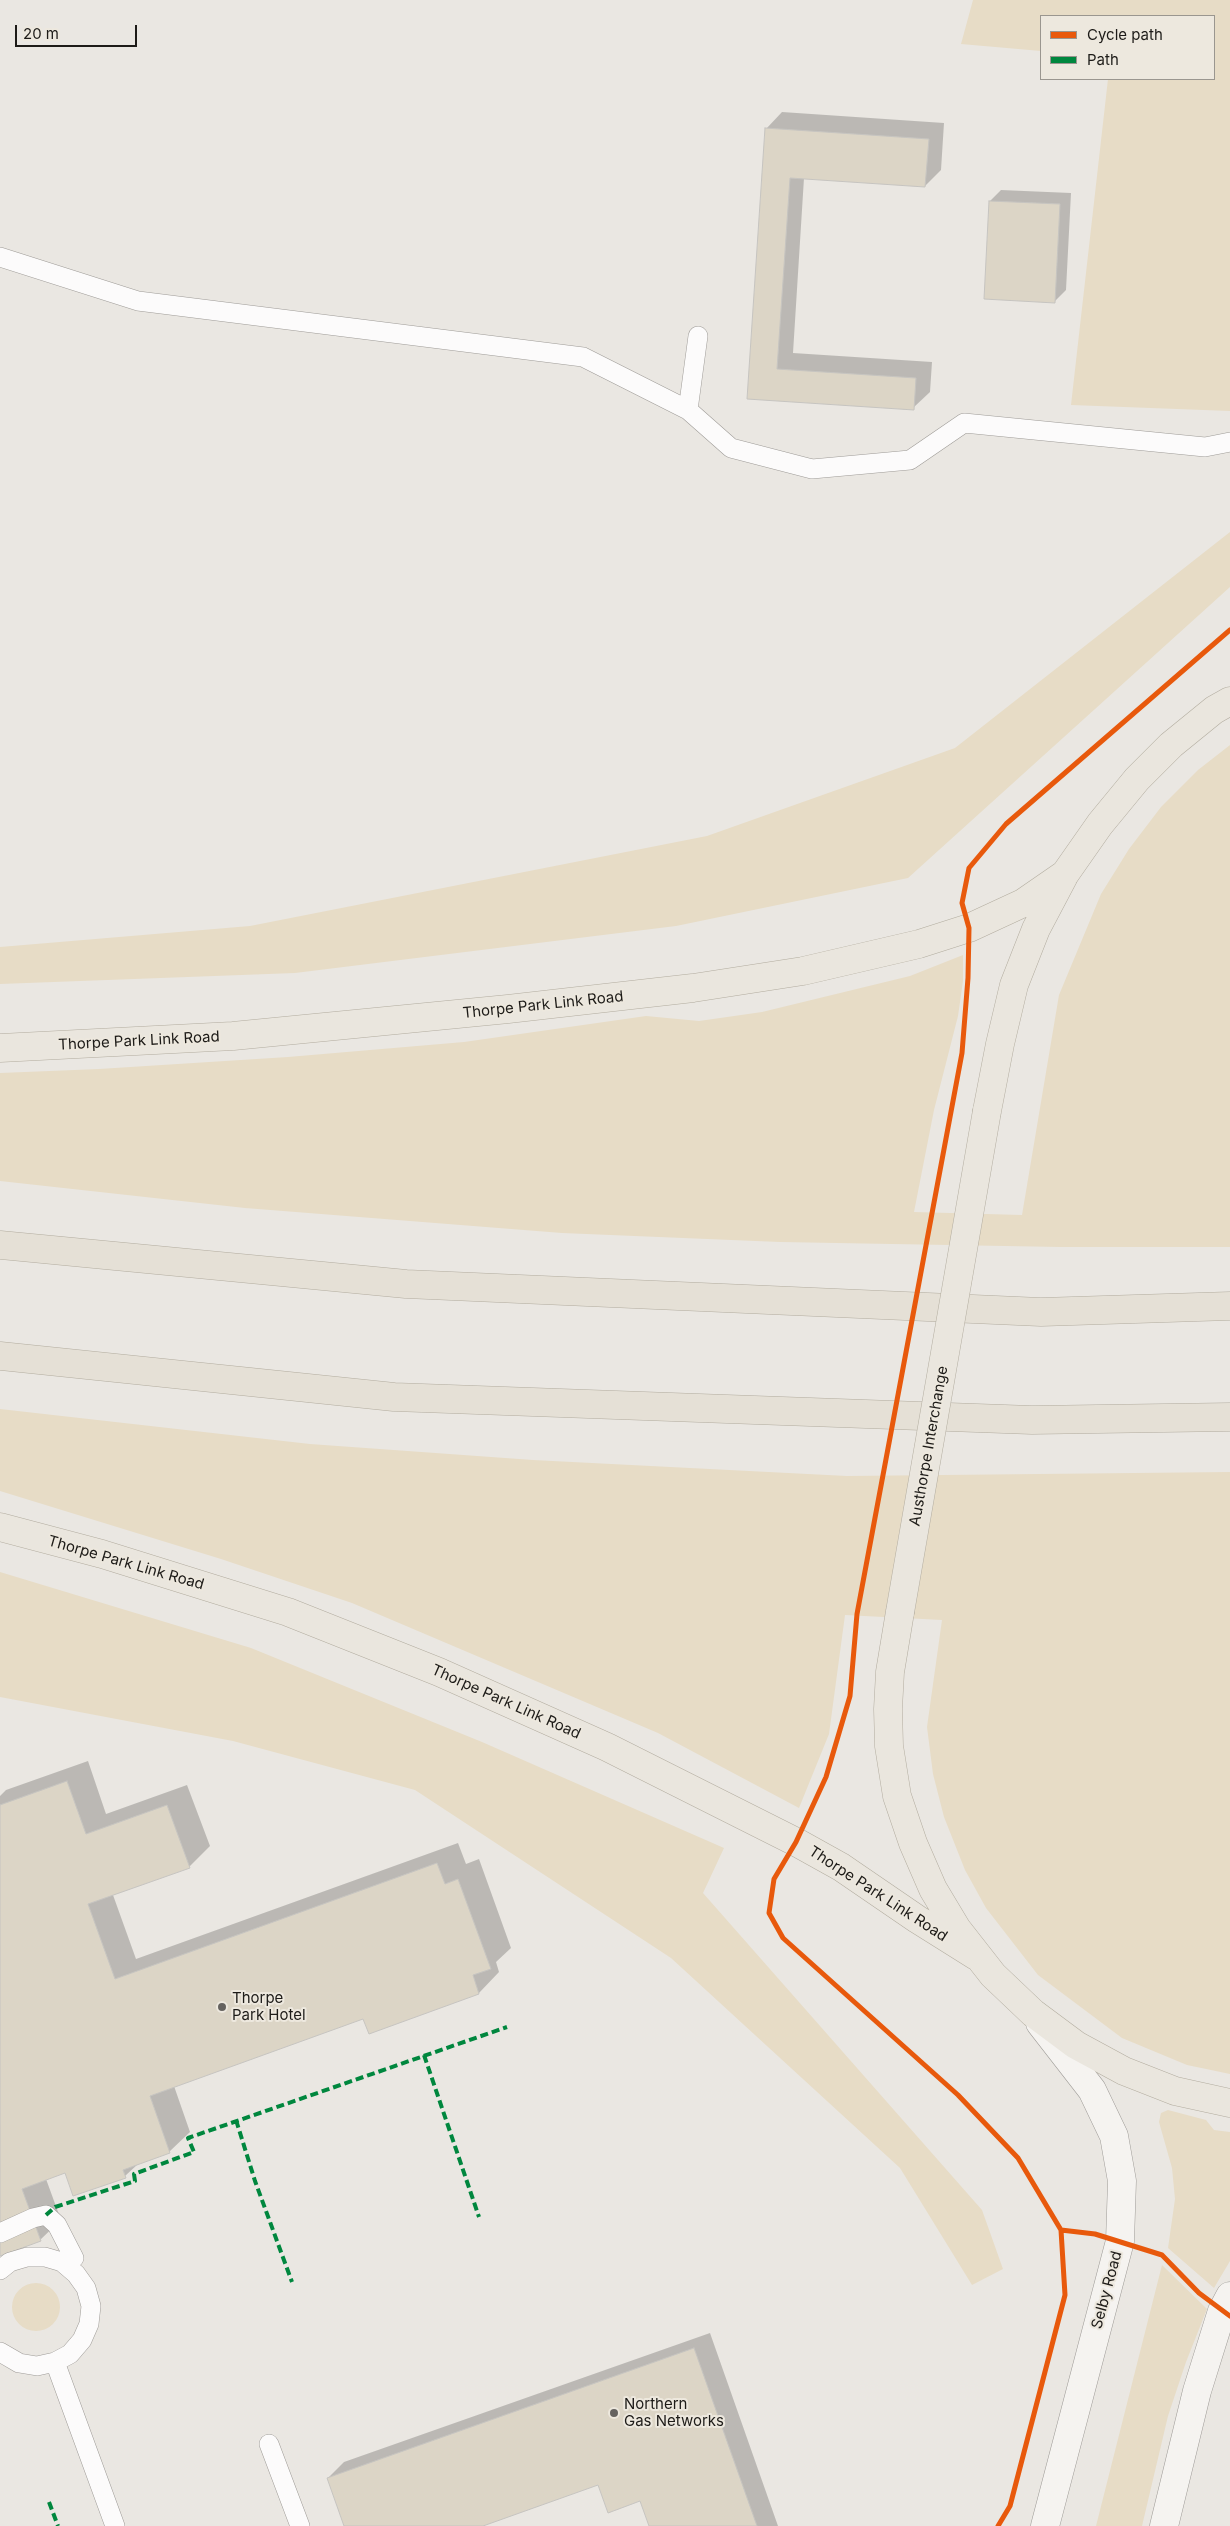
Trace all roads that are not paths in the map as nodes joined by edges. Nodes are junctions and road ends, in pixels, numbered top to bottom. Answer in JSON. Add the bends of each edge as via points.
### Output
{"nodes":[{"id":1,"x":0,"y":257,"type":"edge"},
{"id":2,"x":698,"y":336,"type":"dead end"},
{"id":3,"x":688,"y":410,"type":"junction"},
{"id":4,"x":1230,"y":442,"type":"edge"},
{"id":5,"x":1230,"y":701,"type":"edge"},
{"id":6,"x":1065,"y":874,"type":"junction"},
{"id":7,"x":0,"y":1048,"type":"edge"},
{"id":8,"x":0,"y":1246,"type":"edge"},
{"id":9,"x":1230,"y":1306,"type":"edge"},
{"id":10,"x":0,"y":1356,"type":"edge"},
{"id":11,"x":1230,"y":1417,"type":"edge"},
{"id":12,"x":0,"y":1527,"type":"edge"},
{"id":13,"x":976,"y":1956,"type":"junction"},
{"id":14,"x":1033,"y":2013,"type":"junction"},
{"id":15,"x":1230,"y":2103,"type":"edge"},
{"id":16,"x":0,"y":2233,"type":"edge"},
{"id":17,"x":74,"y":2258,"type":"dead end"},
{"id":18,"x":0,"y":2270,"type":"edge"},
{"id":19,"x":1230,"y":2296,"type":"edge"},
{"id":20,"x":0,"y":2352,"type":"edge"},
{"id":21,"x":55,"y":2362,"type":"junction"},
{"id":22,"x":269,"y":2444,"type":"dead end"},
{"id":23,"x":115,"y":2526,"type":"edge"},
{"id":24,"x":300,"y":2526,"type":"edge"},
{"id":25,"x":1045,"y":2526,"type":"edge"},
{"id":26,"x":1164,"y":2526,"type":"edge"}],
"edges":[{"from":1,"to":3,"type":"lane","via":[[138,301],[583,357]]},
{"from":2,"to":3,"type":"lane"},
{"from":3,"to":4,"type":"lane","via":[[731,448],[812,469],[910,460],[964,423],[1205,447]]},
{"from":5,"to":6,"type":"highway","name":"Austhorpe Interchange","via":[[1214,710],[1171,746],[1137,780],[1100,824]]},
{"from":6,"to":7,"type":"highway","name":"Thorpe Park Link Road","via":[[1023,903],[969,928],[919,944],[802,972],[508,1009],[243,1035]]},
{"from":6,"to":13,"type":"highway","name":"Austhorpe Interchange","bridge":true,"via":[[1036,929],[1014,985],[1000,1044],[890,1672],[889,1746],[898,1796],[912,1843],[933,1888]]},
{"from":8,"to":9,"type":"highway","via":[[406,1284],[1041,1312]]},
{"from":10,"to":11,"type":"highway","via":[[394,1397],[1032,1420]]},
{"from":12,"to":13,"type":"highway","name":"Thorpe Park Link Road","via":[[102,1554],[288,1612],[439,1672],[607,1747],[796,1842],[841,1867]]},
{"from":13,"to":14,"type":"highway","name":"Austhorpe Interchange"},
{"from":14,"to":15,"type":"highway","name":"Austhorpe Interchange","via":[[1076,2045],[1124,2071],[1175,2091]]},
{"from":14,"to":25,"type":"main road","name":"Selby Road","via":[[1092,2090],[1114,2136],[1122,2181],[1120,2241]]},
{"from":16,"to":17,"type":"lane","via":[[33,2218],[46,2216],[57,2225]]},
{"from":18,"to":21,"type":"lane","via":[[27,2256],[45,2257],[62,2262],[86,2288],[91,2306],[89,2324],[82,2340],[70,2354]]},
{"from":19,"to":26,"type":"main road","via":[[1222,2311],[1197,2392]]},
{"from":20,"to":21,"type":"lane","via":[[19,2363],[37,2366]]},
{"from":21,"to":23,"type":"lane"},
{"from":22,"to":24,"type":"lane"}]}
